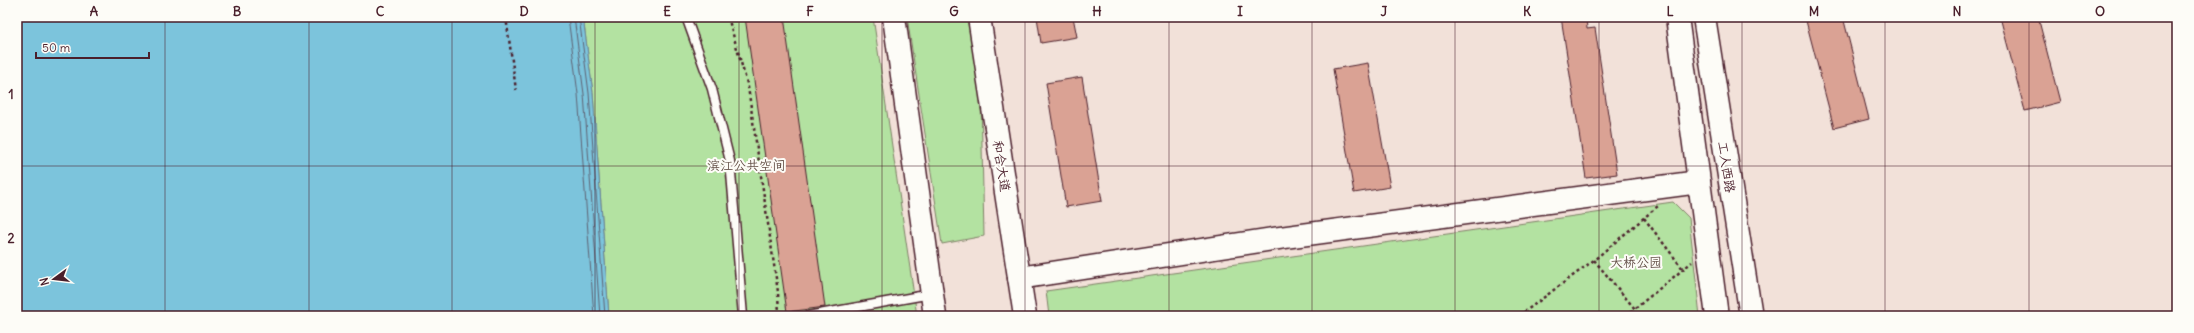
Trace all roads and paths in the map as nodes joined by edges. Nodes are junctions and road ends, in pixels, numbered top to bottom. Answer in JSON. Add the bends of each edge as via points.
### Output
{"nodes":[{"id":1,"x":506,"y":17,"type":"edge"},
{"id":2,"x":686,"y":17,"type":"edge"},
{"id":3,"x":728,"y":17,"type":"edge"},
{"id":4,"x":894,"y":17,"type":"edge"},
{"id":5,"x":979,"y":17,"type":"edge"},
{"id":6,"x":1677,"y":17,"type":"edge"},
{"id":7,"x":1704,"y":17,"type":"edge"},
{"id":8,"x":516,"y":90,"type":"dead end"},
{"id":9,"x":1700,"y":182,"type":"junction"},
{"id":10,"x":1662,"y":203,"type":"dead end"},
{"id":11,"x":1644,"y":218,"type":"junction"},
{"id":12,"x":1708,"y":248,"type":"junction"},
{"id":13,"x":1594,"y":260,"type":"junction"},
{"id":14,"x":1683,"y":269,"type":"junction"},
{"id":15,"x":1019,"y":278,"type":"junction"},
{"id":16,"x":932,"y":294,"type":"junction"},
{"id":17,"x":1635,"y":309,"type":"junction"},
{"id":18,"x":839,"y":313,"type":"edge"},
{"id":19,"x":743,"y":316,"type":"edge"},
{"id":20,"x":779,"y":316,"type":"edge"},
{"id":21,"x":808,"y":316,"type":"edge"},
{"id":22,"x":935,"y":316,"type":"edge"},
{"id":23,"x":1025,"y":316,"type":"edge"},
{"id":24,"x":1519,"y":316,"type":"edge"},
{"id":25,"x":1626,"y":316,"type":"edge"},
{"id":26,"x":1717,"y":316,"type":"edge"},
{"id":27,"x":1750,"y":316,"type":"edge"}],
"edges":[{"from":1,"to":8,"type":"path"},
{"from":2,"to":19,"type":"lane","via":[[712,89],[730,161]]},
{"from":3,"to":20,"type":"path","via":[[748,87],[778,292]]},
{"from":4,"to":16,"type":"main road"},
{"from":5,"to":15,"type":"main road","name":"和合大道"},
{"from":6,"to":9,"type":"main road"},
{"from":7,"to":27,"type":"main road","name":"工人西路"},
{"from":9,"to":12,"type":"main road"},
{"from":9,"to":15,"type":"main road","via":[[1286,238]]},
{"from":10,"to":11,"type":"path"},
{"from":11,"to":13,"type":"path"},
{"from":11,"to":14,"type":"path"},
{"from":12,"to":14,"type":"path"},
{"from":12,"to":26,"type":"main road"},
{"from":13,"to":17,"type":"path"},
{"from":13,"to":24,"type":"path"},
{"from":14,"to":17,"type":"path"},
{"from":15,"to":23,"type":"main road","name":"和合大道"},
{"from":16,"to":18,"type":"lane"},
{"from":16,"to":22,"type":"main road"},
{"from":17,"to":25,"type":"path"},
{"from":18,"to":21,"type":"lane"}]}
